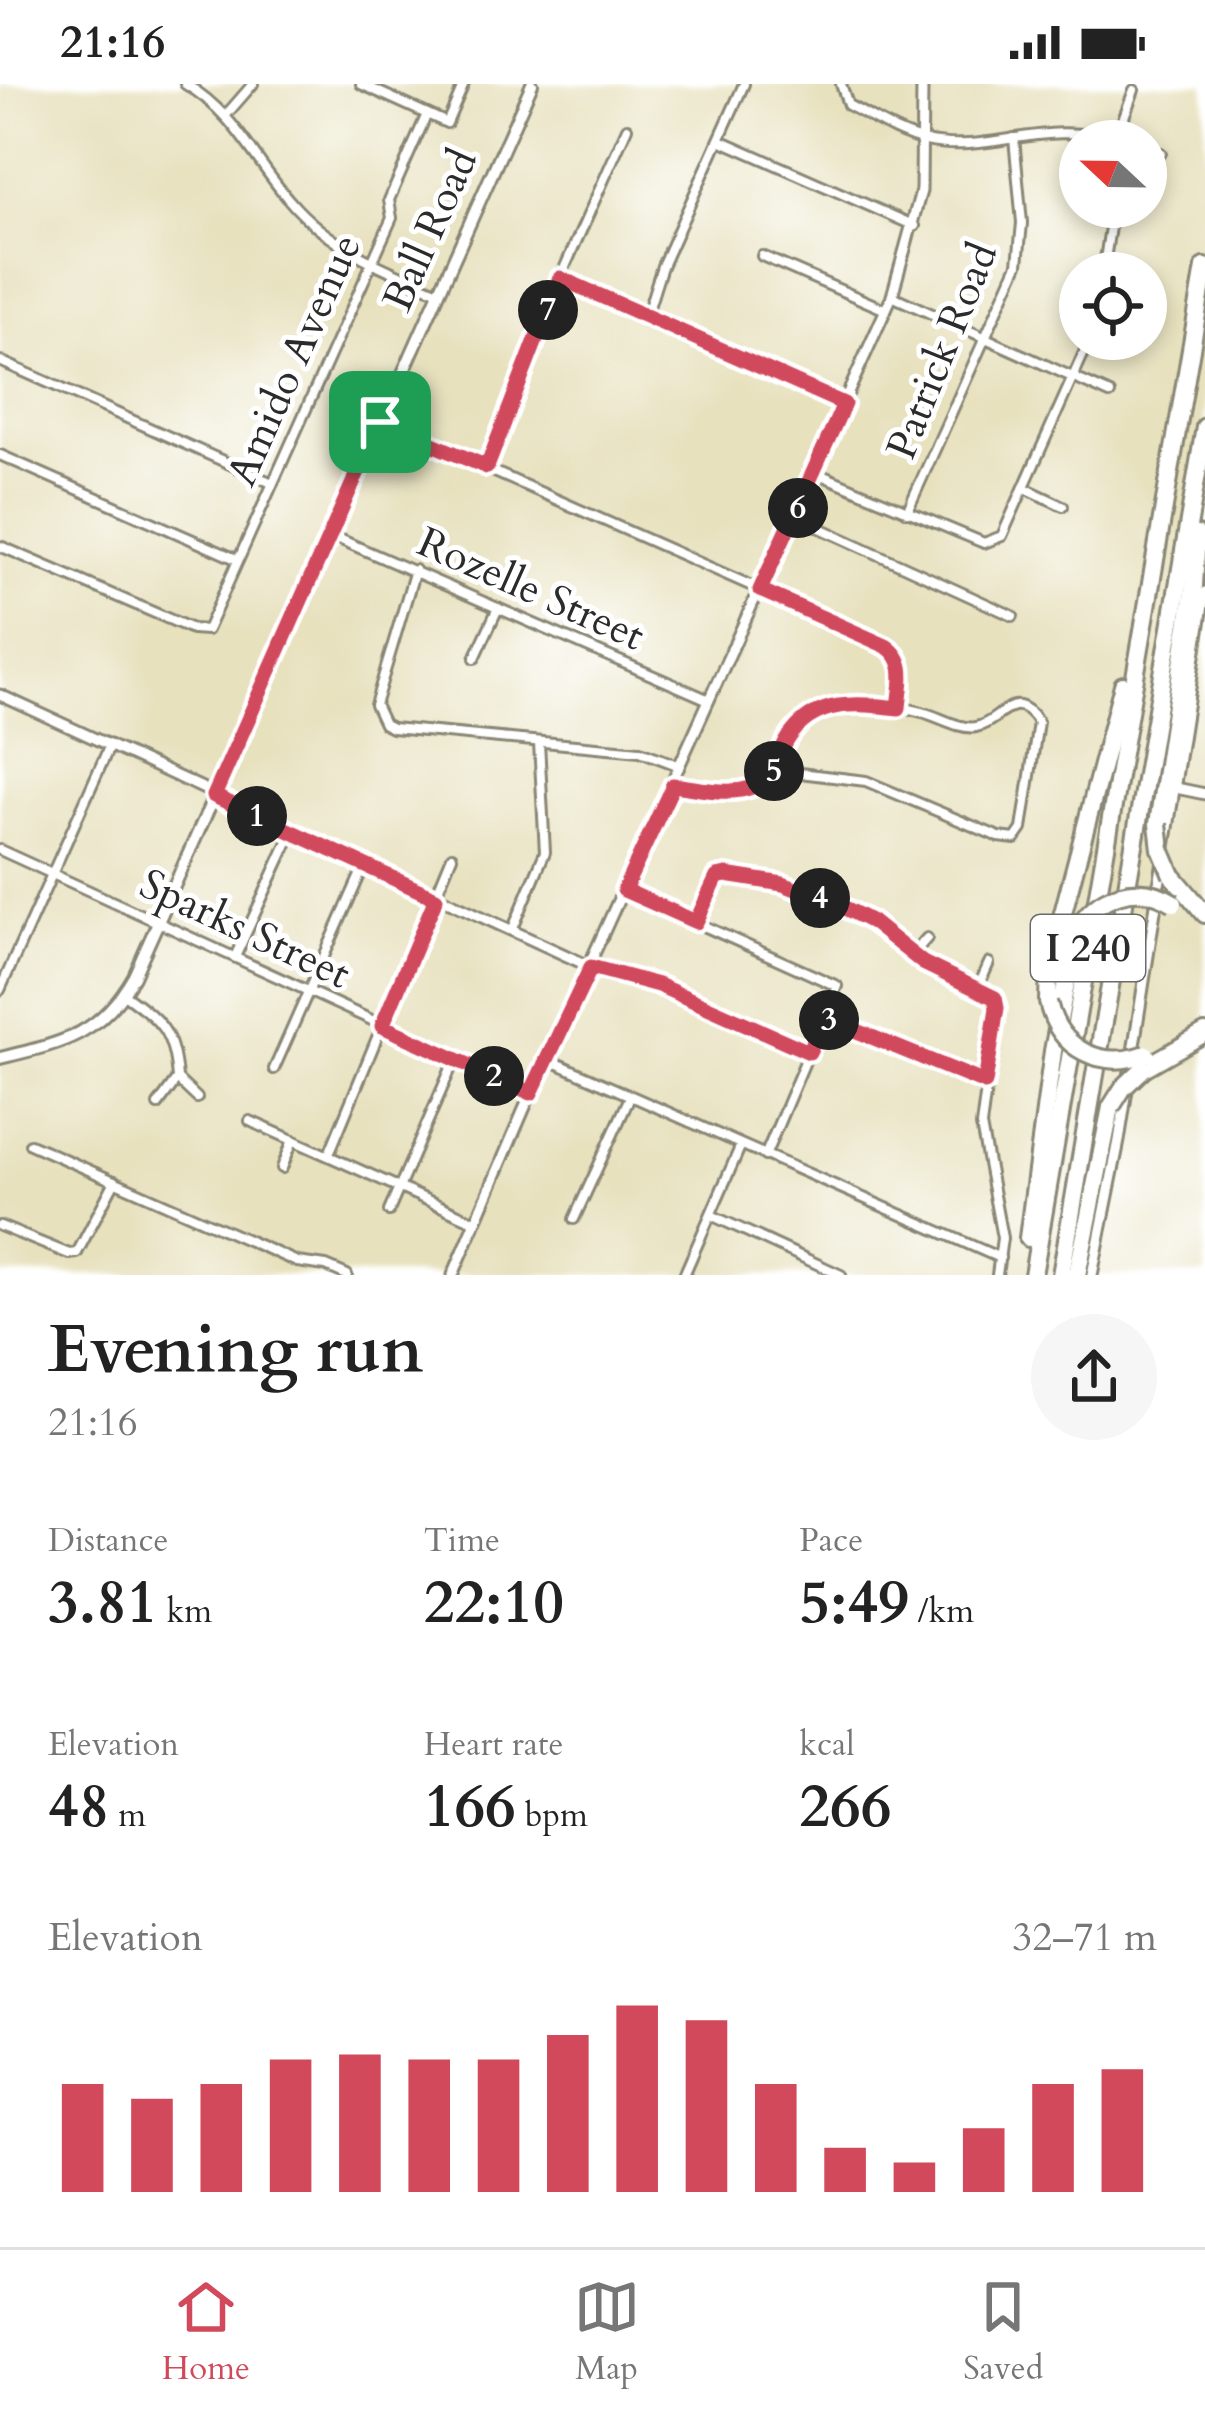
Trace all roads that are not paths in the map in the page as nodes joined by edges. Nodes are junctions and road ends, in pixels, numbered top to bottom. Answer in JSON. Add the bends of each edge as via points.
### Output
{"nodes":[{"id":1,"x":185,"y":84,"type":"edge"},
{"id":2,"x":253,"y":84,"type":"edge"},
{"id":3,"x":361,"y":84,"type":"edge"},
{"id":4,"x":464,"y":84,"type":"edge"},
{"id":5,"x":532,"y":84,"type":"edge"},
{"id":6,"x":744,"y":84,"type":"edge"},
{"id":7,"x":841,"y":84,"type":"edge"},
{"id":8,"x":922,"y":86,"type":"edge"},
{"id":9,"x":1133,"y":90,"type":"dead end"},
{"id":10,"x":427,"y":114,"type":"junction"},
{"id":11,"x":226,"y":116,"type":"junction"},
{"id":12,"x":1122,"y":120,"type":"edge"},
{"id":13,"x":627,"y":128,"type":"dead end"},
{"id":14,"x":1059,"y":131,"type":"edge"},
{"id":15,"x":1014,"y":138,"type":"junction"},
{"id":16,"x":720,"y":140,"type":"junction"},
{"id":17,"x":925,"y":141,"type":"junction"},
{"id":18,"x":915,"y":226,"type":"junction"},
{"id":19,"x":762,"y":256,"type":"dead end"},
{"id":20,"x":372,"y":264,"type":"junction"},
{"id":21,"x":1205,"y":267,"type":"edge"},
{"id":22,"x":560,"y":278,"type":"junction"},
{"id":23,"x":439,"y":292,"type":"junction"},
{"id":24,"x":892,"y":296,"type":"junction"},
{"id":25,"x":886,"y":310,"type":"junction"},
{"id":26,"x":646,"y":316,"type":"junction"},
{"id":27,"x":985,"y":338,"type":"junction"},
{"id":28,"x":1081,"y":360,"type":"edge"},
{"id":29,"x":0,"y":362,"type":"edge"},
{"id":30,"x":1073,"y":378,"type":"junction"},
{"id":31,"x":1110,"y":394,"type":"dead end"},
{"id":32,"x":844,"y":404,"type":"junction"},
{"id":33,"x":380,"y":422,"type":"junction"},
{"id":34,"x":1205,"y":427,"type":"edge"},
{"id":35,"x":0,"y":454,"type":"edge"},
{"id":36,"x":487,"y":467,"type":"junction"},
{"id":37,"x":814,"y":472,"type":"junction"},
{"id":38,"x":1205,"y":481,"type":"edge"},
{"id":39,"x":272,"y":483,"type":"junction"},
{"id":40,"x":1025,"y":488,"type":"junction"},
{"id":41,"x":1063,"y":506,"type":"dead end"},
{"id":42,"x":907,"y":512,"type":"junction"},
{"id":43,"x":794,"y":515,"type":"junction"},
{"id":44,"x":329,"y":535,"type":"junction"},
{"id":45,"x":0,"y":546,"type":"edge"},
{"id":46,"x":236,"y":560,"type":"junction"},
{"id":47,"x":415,"y":570,"type":"junction"},
{"id":48,"x":760,"y":590,"type":"junction"},
{"id":49,"x":1205,"y":592,"type":"edge"},
{"id":50,"x":498,"y":608,"type":"junction"},
{"id":51,"x":1013,"y":616,"type":"dead end"},
{"id":52,"x":1144,"y":622,"type":"junction"},
{"id":53,"x":476,"y":658,"type":"dead end"},
{"id":54,"x":0,"y":695,"type":"edge"},
{"id":55,"x":710,"y":700,"type":"junction"},
{"id":56,"x":899,"y":708,"type":"junction"},
{"id":57,"x":539,"y":743,"type":"junction"},
{"id":58,"x":110,"y":744,"type":"junction"},
{"id":59,"x":680,"y":766,"type":"junction"},
{"id":60,"x":775,"y":770,"type":"junction"},
{"id":61,"x":673,"y":785,"type":"junction"},
{"id":62,"x":1176,"y":788,"type":"junction"},
{"id":63,"x":1205,"y":794,"type":"edge"},
{"id":64,"x":214,"y":796,"type":"junction"},
{"id":65,"x":293,"y":831,"type":"junction"},
{"id":66,"x":0,"y":850,"type":"edge"},
{"id":67,"x":452,"y":856,"type":"dead end"},
{"id":68,"x":365,"y":864,"type":"junction"},
{"id":69,"x":51,"y":873,"type":"junction"},
{"id":70,"x":624,"y":890,"type":"junction"},
{"id":71,"x":436,"y":898,"type":"junction"},
{"id":72,"x":1205,"y":916,"type":"edge"},
{"id":73,"x":158,"y":922,"type":"junction"},
{"id":74,"x":696,"y":922,"type":"junction"},
{"id":75,"x":511,"y":932,"type":"junction"},
{"id":76,"x":927,"y":938,"type":"dead end"},
{"id":77,"x":912,"y":955,"type":"junction"},
{"id":78,"x":236,"y":957,"type":"junction"},
{"id":79,"x":988,"y":963,"type":"dead end"},
{"id":80,"x":591,"y":967,"type":"junction"},
{"id":81,"x":977,"y":989,"type":"junction"},
{"id":82,"x":0,"y":990,"type":"edge"},
{"id":83,"x":310,"y":990,"type":"junction"},
{"id":84,"x":124,"y":994,"type":"junction"},
{"id":85,"x":825,"y":1018,"type":"junction"},
{"id":86,"x":1205,"y":1022,"type":"edge"},
{"id":87,"x":382,"y":1026,"type":"junction"},
{"id":88,"x":1205,"y":1033,"type":"edge"},
{"id":89,"x":1205,"y":1046,"type":"edge"},
{"id":90,"x":809,"y":1052,"type":"junction"},
{"id":91,"x":0,"y":1058,"type":"edge"},
{"id":92,"x":455,"y":1059,"type":"junction"},
{"id":93,"x":547,"y":1059,"type":"junction"},
{"id":94,"x":1150,"y":1059,"type":"junction"},
{"id":95,"x":274,"y":1069,"type":"dead end"},
{"id":96,"x":177,"y":1079,"type":"junction"},
{"id":97,"x":985,"y":1083,"type":"junction"},
{"id":98,"x":531,"y":1093,"type":"junction"},
{"id":99,"x":630,"y":1096,"type":"junction"},
{"id":100,"x":197,"y":1098,"type":"dead end"},
{"id":101,"x":158,"y":1105,"type":"dead end"},
{"id":102,"x":250,"y":1121,"type":"dead end"},
{"id":103,"x":293,"y":1139,"type":"junction"},
{"id":104,"x":30,"y":1144,"type":"dead end"},
{"id":105,"x":740,"y":1144,"type":"junction"},
{"id":106,"x":329,"y":1154,"type":"junction"},
{"id":107,"x":765,"y":1156,"type":"junction"},
{"id":108,"x":282,"y":1168,"type":"dead end"},
{"id":109,"x":116,"y":1181,"type":"junction"},
{"id":110,"x":398,"y":1187,"type":"junction"},
{"id":111,"x":389,"y":1211,"type":"dead end"},
{"id":112,"x":711,"y":1215,"type":"junction"},
{"id":113,"x":574,"y":1219,"type":"dead end"},
{"id":114,"x":474,"y":1220,"type":"junction"},
{"id":115,"x":0,"y":1226,"type":"edge"},
{"id":116,"x":1000,"y":1258,"type":"junction"},
{"id":117,"x":808,"y":1260,"type":"junction"},
{"id":118,"x":314,"y":1264,"type":"junction"},
{"id":119,"x":310,"y":1275,"type":"edge"},
{"id":120,"x":347,"y":1275,"type":"edge"},
{"id":121,"x":453,"y":1275,"type":"edge"},
{"id":122,"x":684,"y":1275,"type":"edge"},
{"id":123,"x":802,"y":1275,"type":"edge"},
{"id":124,"x":841,"y":1275,"type":"edge"},
{"id":125,"x":997,"y":1275,"type":"edge"},
{"id":126,"x":1023,"y":1275,"type":"edge"},
{"id":127,"x":1033,"y":1275,"type":"edge"},
{"id":128,"x":1060,"y":1275,"type":"edge"},
{"id":129,"x":1077,"y":1275,"type":"edge"},
{"id":130,"x":1092,"y":1275,"type":"edge"}],
"edges":[{"from":1,"to":11,"type":"street"},
{"from":2,"to":11,"type":"street"},
{"from":3,"to":10,"type":"street"},
{"from":4,"to":10,"type":"street","via":[[447,123]]},
{"from":5,"to":23,"type":"main road","name":"Ball Road"},
{"from":6,"to":16,"type":"street"},
{"from":7,"to":17,"type":"street","via":[[848,105]]},
{"from":8,"to":17,"type":"street"},
{"from":9,"to":12,"type":"street"},
{"from":10,"to":20,"type":"street","name":"Amido Avenue","via":[[389,200],[392,218]]},
{"from":11,"to":20,"type":"street","via":[[297,209]]},
{"from":13,"to":22,"type":"street"},
{"from":14,"to":15,"type":"street"},
{"from":15,"to":17,"type":"street"},
{"from":15,"to":27,"type":"street","name":"Patrick Road","via":[[1021,244]]},
{"from":16,"to":18,"type":"street"},
{"from":16,"to":26,"type":"street"},
{"from":17,"to":18,"type":"street"},
{"from":18,"to":24,"type":"street"},
{"from":19,"to":25,"type":"street"},
{"from":20,"to":23,"type":"street"},
{"from":20,"to":39,"type":"street","name":"Amido Avenue"},
{"from":21,"to":52,"type":"highway","number":"I 240"},
{"from":22,"to":26,"type":"street"},
{"from":22,"to":36,"type":"street"},
{"from":23,"to":33,"type":"main road","name":"Ball Road"},
{"from":24,"to":25,"type":"street"},
{"from":24,"to":27,"type":"street"},
{"from":25,"to":32,"type":"street"},
{"from":26,"to":32,"type":"street"},
{"from":27,"to":30,"type":"street"},
{"from":27,"to":42,"type":"street","name":"Patrick Road"},
{"from":28,"to":30,"type":"street"},
{"from":29,"to":39,"type":"street"},
{"from":30,"to":31,"type":"street"},
{"from":30,"to":40,"type":"street"},
{"from":32,"to":37,"type":"street"},
{"from":33,"to":36,"type":"street"},
{"from":33,"to":44,"type":"main road","name":"Ball Road"},
{"from":34,"to":128,"type":"highway","number":"I 240"},
{"from":35,"to":46,"type":"street"},
{"from":36,"to":48,"type":"street"},
{"from":37,"to":42,"type":"street"},
{"from":37,"to":43,"type":"street"},
{"from":38,"to":72,"type":"highway","bridge":true,"via":[[1158,824],[1172,875]]},
{"from":39,"to":46,"type":"street","name":"Amido Avenue"},
{"from":40,"to":41,"type":"street"},
{"from":40,"to":42,"type":"street","via":[[994,542]]},
{"from":43,"to":48,"type":"street"},
{"from":43,"to":51,"type":"street"},
{"from":44,"to":47,"type":"street","name":"Rozelle Street"},
{"from":44,"to":64,"type":"main road","name":"Ball Road"},
{"from":45,"to":46,"type":"street","name":"Amido Avenue","via":[[198,632],[207,630]]},
{"from":47,"to":50,"type":"street","name":"Rozelle Street"},
{"from":47,"to":57,"type":"street","via":[[375,705],[384,724]]},
{"from":48,"to":55,"type":"street"},
{"from":48,"to":56,"type":"street","via":[[897,653]]},
{"from":49,"to":62,"type":"street"},
{"from":50,"to":53,"type":"street"},
{"from":50,"to":55,"type":"street","name":"Rozelle Street"},
{"from":52,"to":94,"type":"highway","bridge":true,"via":[[1049,966],[1048,1002],[1059,1031],[1087,1054]]},
{"from":52,"to":127,"type":"highway","number":"I 240"},
{"from":54,"to":58,"type":"street"},
{"from":55,"to":59,"type":"street"},
{"from":56,"to":60,"type":"street","via":[[855,703],[819,710],[786,741]]},
{"from":56,"to":60,"type":"street","via":[[969,728],[1007,708],[1031,712],[1038,722],[1015,839],[866,781]]},
{"from":57,"to":59,"type":"street","via":[[640,751]]},
{"from":57,"to":75,"type":"street","via":[[545,852]]},
{"from":58,"to":64,"type":"street"},
{"from":58,"to":69,"type":"street"},
{"from":59,"to":61,"type":"street"},
{"from":60,"to":61,"type":"street","via":[[735,792]]},
{"from":61,"to":70,"type":"street"},
{"from":62,"to":63,"type":"street"},
{"from":62,"to":130,"type":"street"},
{"from":64,"to":65,"type":"street"},
{"from":64,"to":73,"type":"main road","name":"Ball Road"},
{"from":65,"to":68,"type":"street"},
{"from":65,"to":78,"type":"street"},
{"from":66,"to":69,"type":"street","name":"Sparks Street"},
{"from":67,"to":71,"type":"street"},
{"from":68,"to":71,"type":"street"},
{"from":68,"to":83,"type":"street"},
{"from":69,"to":73,"type":"street","name":"Sparks Street"},
{"from":69,"to":82,"type":"street"},
{"from":70,"to":74,"type":"street"},
{"from":70,"to":80,"type":"street"},
{"from":71,"to":75,"type":"street"},
{"from":71,"to":87,"type":"street"},
{"from":72,"to":126,"type":"highway","bridge":true,"via":[[1144,892],[1112,896],[1076,931]]},
{"from":73,"to":78,"type":"street","name":"Sparks Street"},
{"from":73,"to":84,"type":"main road","name":"Ball Road"},
{"from":74,"to":77,"type":"street","via":[[712,884],[726,875],[783,884],[847,909]]},
{"from":74,"to":85,"type":"street","via":[[837,986]]},
{"from":75,"to":80,"type":"street"},
{"from":76,"to":77,"type":"street"},
{"from":77,"to":81,"type":"street"},
{"from":78,"to":83,"type":"street","name":"Sparks Street"},
{"from":79,"to":81,"type":"street"},
{"from":80,"to":90,"type":"street","via":[[658,985]]},
{"from":80,"to":93,"type":"street"},
{"from":81,"to":97,"type":"street","via":[[997,1008]]},
{"from":83,"to":87,"type":"street","name":"Sparks Street"},
{"from":83,"to":95,"type":"street"},
{"from":84,"to":91,"type":"main road","name":"Ball Road","via":[[83,1033]]},
{"from":84,"to":96,"type":"street","via":[[166,1029]]},
{"from":85,"to":90,"type":"street"},
{"from":85,"to":97,"type":"street"},
{"from":86,"to":94,"type":"highway"},
{"from":87,"to":92,"type":"street","name":"Sparks Street"},
{"from":87,"to":106,"type":"street"},
{"from":88,"to":94,"type":"highway"},
{"from":89,"to":94,"type":"highway"},
{"from":90,"to":107,"type":"street"},
{"from":92,"to":98,"type":"street","name":"Sparks Street"},
{"from":92,"to":110,"type":"street"},
{"from":93,"to":98,"type":"street"},
{"from":93,"to":99,"type":"street"},
{"from":94,"to":129,"type":"highway","bridge":true,"via":[[1111,1107]]},
{"from":96,"to":100,"type":"street"},
{"from":96,"to":101,"type":"street"},
{"from":97,"to":116,"type":"street","via":[[981,1126]]},
{"from":98,"to":114,"type":"street"},
{"from":99,"to":105,"type":"street"},
{"from":99,"to":113,"type":"street"},
{"from":102,"to":103,"type":"street"},
{"from":103,"to":106,"type":"street"},
{"from":103,"to":108,"type":"street"},
{"from":104,"to":109,"type":"street"},
{"from":105,"to":107,"type":"street"},
{"from":105,"to":112,"type":"street"},
{"from":106,"to":110,"type":"street"},
{"from":107,"to":116,"type":"street"},
{"from":109,"to":115,"type":"street","via":[[77,1253]]},
{"from":109,"to":118,"type":"street"},
{"from":110,"to":111,"type":"street"},
{"from":110,"to":114,"type":"street"},
{"from":112,"to":117,"type":"street"},
{"from":112,"to":122,"type":"street"},
{"from":114,"to":121,"type":"street"},
{"from":116,"to":125,"type":"street"},
{"from":117,"to":123,"type":"street"},
{"from":117,"to":124,"type":"street"},
{"from":118,"to":119,"type":"street"},
{"from":118,"to":120,"type":"street"}]}
